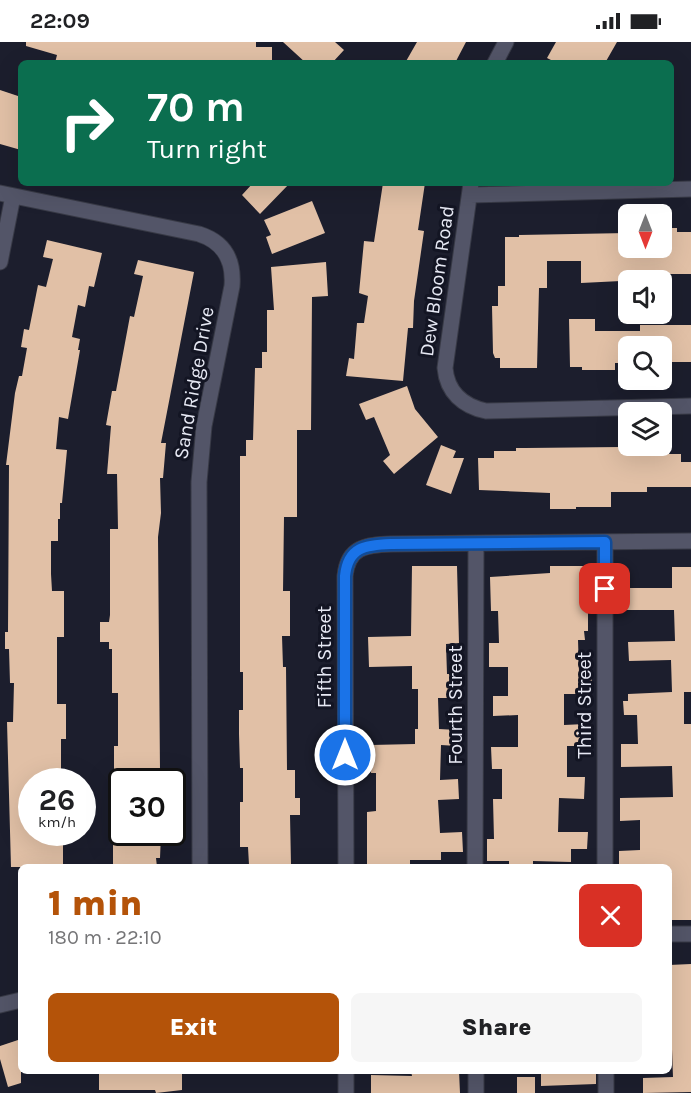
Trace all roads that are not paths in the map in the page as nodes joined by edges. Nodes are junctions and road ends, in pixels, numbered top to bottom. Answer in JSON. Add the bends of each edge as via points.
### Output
{"nodes":[{"id":1,"x":506,"y":42,"type":"edge"},
{"id":2,"x":497,"y":60,"type":"edge"},
{"id":3,"x":470,"y":189,"type":"edge"},
{"id":4,"x":691,"y":189,"type":"edge"},
{"id":5,"x":6,"y":194,"type":"edge"},
{"id":6,"x":0,"y":262,"type":"edge"},
{"id":7,"x":691,"y":406,"type":"edge"},
{"id":8,"x":691,"y":541,"type":"edge"},
{"id":9,"x":605,"y":542,"type":"junction"},
{"id":10,"x":476,"y":544,"type":"junction"},
{"id":11,"x":200,"y":864,"type":"edge"},
{"id":12,"x":346,"y":864,"type":"edge"},
{"id":13,"x":476,"y":864,"type":"edge"},
{"id":14,"x":606,"y":864,"type":"edge"},
{"id":15,"x":672,"y":934,"type":"edge"},
{"id":16,"x":691,"y":934,"type":"edge"},
{"id":17,"x":18,"y":1001,"type":"edge"},
{"id":18,"x":0,"y":1005,"type":"edge"},
{"id":19,"x":346,"y":1074,"type":"edge"},
{"id":20,"x":476,"y":1074,"type":"edge"},
{"id":21,"x":606,"y":1074,"type":"edge"},
{"id":22,"x":345,"y":1093,"type":"edge"},
{"id":23,"x":476,"y":1093,"type":"edge"},
{"id":24,"x":606,"y":1093,"type":"edge"}],
"edges":[{"from":1,"to":2,"type":"street"},
{"from":3,"to":4,"type":"street"},
{"from":3,"to":7,"type":"street","name":"Dew Bloom Road","via":[[446,368],[446,379],[458,397],[486,411]]},
{"from":5,"to":6,"type":"street"},
{"from":5,"to":11,"type":"street","name":"Sand Ridge Drive","via":[[199,234],[216,242],[231,264],[232,286],[204,426],[199,482]]},
{"from":8,"to":9,"type":"street"},
{"from":9,"to":10,"type":"street"},
{"from":9,"to":14,"type":"street","name":"Third Street"},
{"from":10,"to":12,"type":"street","name":"Fifth Street","via":[[373,545],[350,556],[345,576]]},
{"from":10,"to":13,"type":"street","name":"Fourth Street"},
{"from":15,"to":16,"type":"street"},
{"from":17,"to":18,"type":"street"},
{"from":19,"to":22,"type":"street"},
{"from":20,"to":23,"type":"street"},
{"from":21,"to":24,"type":"street"}]}
